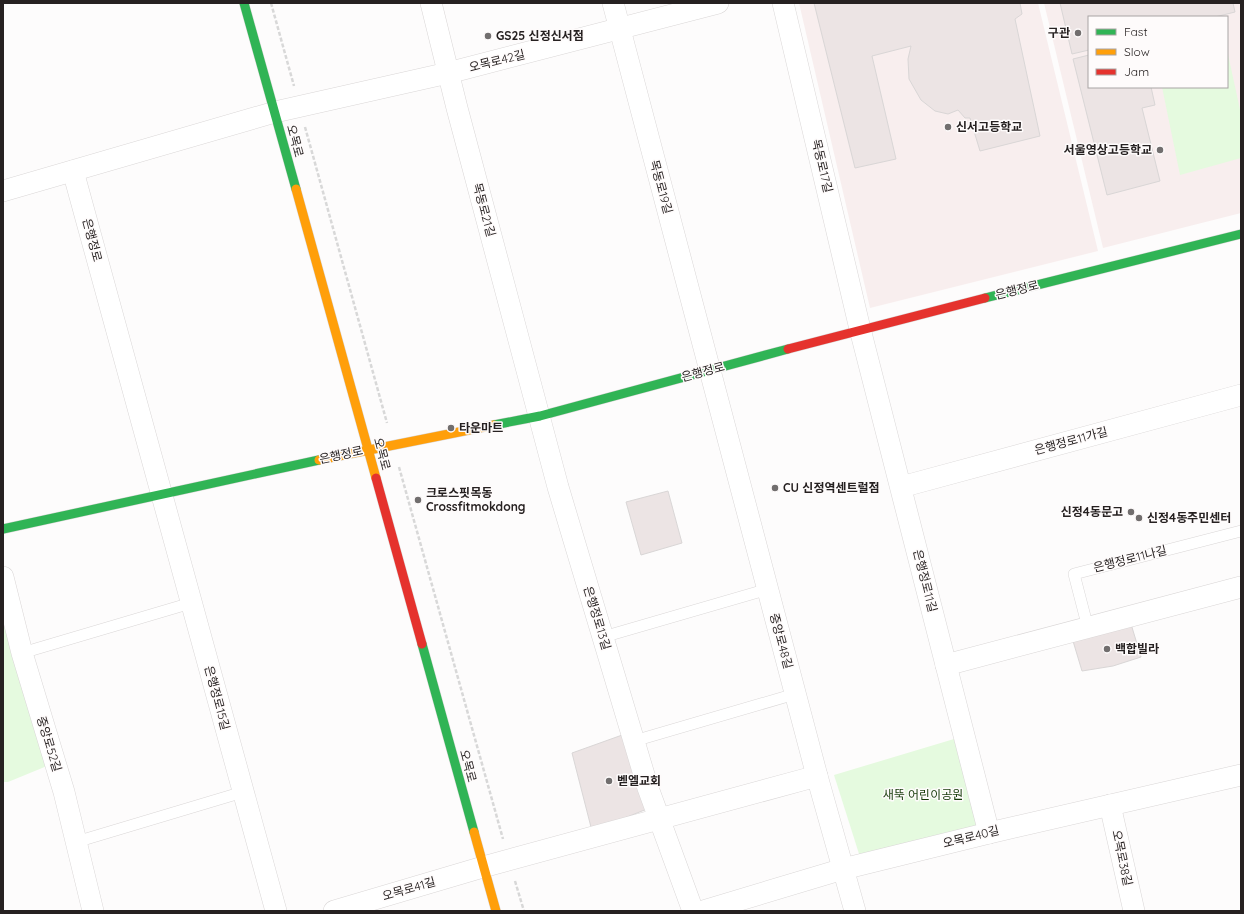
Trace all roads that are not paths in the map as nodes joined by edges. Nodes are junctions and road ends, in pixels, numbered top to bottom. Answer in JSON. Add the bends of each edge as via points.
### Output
{"nodes":[{"id":1,"x":244,"y":3,"type":"edge"},
{"id":2,"x":431,"y":3,"type":"edge"},
{"id":3,"x":613,"y":3,"type":"edge"},
{"id":4,"x":718,"y":3,"type":"edge"},
{"id":5,"x":783,"y":3,"type":"edge"},
{"id":6,"x":620,"y":29,"type":"junction"},
{"id":7,"x":448,"y":73,"type":"junction"},
{"id":8,"x":275,"y":112,"type":"junction"},
{"id":9,"x":73,"y":171,"type":"junction"},
{"id":10,"x":3,"y":191,"type":"edge"},
{"id":11,"x":1241,"y":234,"type":"edge"},
{"id":12,"x":860,"y":329,"type":"junction"},
{"id":13,"x":710,"y":370,"type":"junction"},
{"id":14,"x":1241,"y":395,"type":"edge"},
{"id":15,"x":540,"y":416,"type":"junction"},
{"id":16,"x":368,"y":448,"type":"junction"},
{"id":17,"x":901,"y":487,"type":"junction"},
{"id":18,"x":162,"y":494,"type":"junction"},
{"id":19,"x":3,"y":529,"type":"edge"},
{"id":20,"x":1241,"y":531,"type":"edge"},
{"id":21,"x":3,"y":577,"type":"edge"},
{"id":22,"x":1241,"y":587,"type":"edge"},
{"id":23,"x":768,"y":589,"type":"junction"},
{"id":24,"x":191,"y":603,"type":"junction"},
{"id":25,"x":1088,"y":628,"type":"junction"},
{"id":26,"x":603,"y":637,"type":"junction"},
{"id":27,"x":22,"y":653,"type":"junction"},
{"id":28,"x":946,"y":665,"type":"junction"},
{"id":29,"x":795,"y":694,"type":"junction"},
{"id":30,"x":634,"y":741,"type":"junction"},
{"id":31,"x":1241,"y":775,"type":"edge"},
{"id":32,"x":817,"y":776,"type":"junction"},
{"id":33,"x":243,"y":792,"type":"junction"},
{"id":34,"x":1110,"y":805,"type":"junction"},
{"id":35,"x":660,"y":820,"type":"junction"},
{"id":36,"x":989,"y":833,"type":"junction"},
{"id":37,"x":76,"y":842,"type":"junction"},
{"id":38,"x":483,"y":867,"type":"junction"},
{"id":39,"x":843,"y":869,"type":"junction"},
{"id":40,"x":93,"y":911,"type":"edge"},
{"id":41,"x":276,"y":911,"type":"edge"},
{"id":42,"x":334,"y":911,"type":"edge"},
{"id":43,"x":496,"y":911,"type":"edge"},
{"id":44,"x":693,"y":911,"type":"edge"},
{"id":45,"x":703,"y":911,"type":"edge"},
{"id":46,"x":855,"y":911,"type":"edge"},
{"id":47,"x":1134,"y":911,"type":"edge"}],
"edges":[{"from":1,"to":8,"type":"street","name":"오목로"},
{"from":2,"to":7,"type":"street","name":"목동로21길"},
{"from":3,"to":6,"type":"street","name":"목동로19길"},
{"from":4,"to":6,"type":"street","name":"오목로42길"},
{"from":5,"to":12,"type":"street","name":"목동로17길"},
{"from":6,"to":7,"type":"street","name":"오목로42길"},
{"from":6,"to":13,"type":"street","name":"목동로19길"},
{"from":7,"to":8,"type":"street","name":"오목로42길"},
{"from":7,"to":15,"type":"street","name":"목동로21길"},
{"from":8,"to":9,"type":"street","name":"오목로42길"},
{"from":8,"to":16,"type":"street","name":"오목로"},
{"from":9,"to":10,"type":"street","name":"오목로42길"},
{"from":9,"to":18,"type":"street","name":"은행정로"},
{"from":11,"to":12,"type":"street","name":"은행정로"},
{"from":12,"to":13,"type":"street","name":"은행정로"},
{"from":12,"to":17,"type":"street","name":"은행정로11길"},
{"from":13,"to":15,"type":"street","name":"은행정로"},
{"from":13,"to":23,"type":"street","name":"중앙로48길"},
{"from":14,"to":17,"type":"street","name":"은행정로11가길"},
{"from":15,"to":16,"type":"street","name":"은행정로"},
{"from":15,"to":26,"type":"street","name":"은행정로13길","via":[[558,487]]},
{"from":16,"to":18,"type":"street","name":"은행정로"},
{"from":16,"to":38,"type":"street","name":"오목로"},
{"from":17,"to":28,"type":"street","name":"은행정로11길"},
{"from":18,"to":19,"type":"street","name":"은행정로"},
{"from":18,"to":24,"type":"street","name":"은행정로15길"},
{"from":20,"to":25,"type":"lane","name":"은행정로11나길","via":[[1074,574]]},
{"from":21,"to":27,"type":"street","name":"중앙로52길"},
{"from":22,"to":25,"type":"street"},
{"from":23,"to":26,"type":"lane"},
{"from":23,"to":29,"type":"street","name":"중앙로48길"},
{"from":24,"to":27,"type":"lane"},
{"from":24,"to":33,"type":"street","name":"은행정로15길"},
{"from":25,"to":28,"type":"street"},
{"from":26,"to":30,"type":"street","name":"은행정로13길"},
{"from":27,"to":37,"type":"street","name":"중앙로52길","via":[[64,792]]},
{"from":28,"to":36,"type":"street","name":"은행정로11길"},
{"from":29,"to":30,"type":"lane"},
{"from":29,"to":32,"type":"street","name":"중앙로48길"},
{"from":30,"to":35,"type":"street","name":"은행정로13길"},
{"from":31,"to":34,"type":"street","name":"오목로40길"},
{"from":32,"to":35,"type":"street"},
{"from":32,"to":39,"type":"street","name":"중앙로48길"},
{"from":33,"to":37,"type":"lane"},
{"from":33,"to":41,"type":"street","name":"은행정로15길"},
{"from":34,"to":36,"type":"street","name":"오목로40길"},
{"from":34,"to":47,"type":"street","name":"오목로38길"},
{"from":35,"to":38,"type":"street","name":"오목로41길"},
{"from":35,"to":44,"type":"street","name":"은행정로13길"},
{"from":36,"to":39,"type":"street","name":"오목로40길"},
{"from":37,"to":40,"type":"street","name":"중앙로52길"},
{"from":38,"to":42,"type":"street","name":"오목로41길"},
{"from":38,"to":43,"type":"street","name":"오목로"},
{"from":39,"to":45,"type":"street","name":"오목로40길"},
{"from":39,"to":46,"type":"street","name":"중앙로48길"}]}
